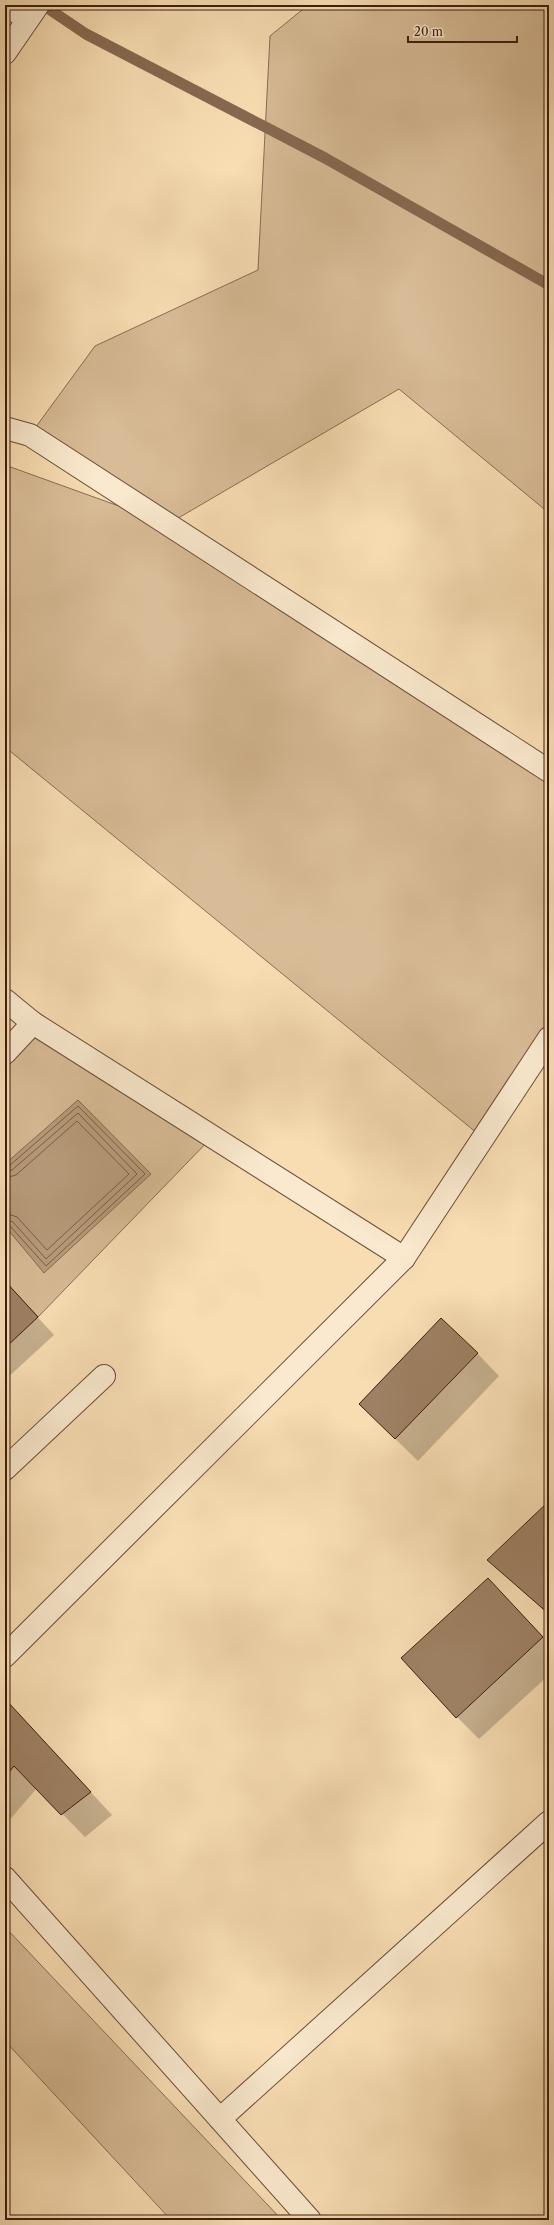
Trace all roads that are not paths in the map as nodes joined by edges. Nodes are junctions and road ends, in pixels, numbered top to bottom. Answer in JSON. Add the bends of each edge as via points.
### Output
{"nodes":[{"id":1,"x":5,"y":5,"type":"edge"},
{"id":2,"x":33,"y":12,"type":"edge"},
{"id":3,"x":5,"y":52,"type":"edge"},
{"id":4,"x":5,"y":428,"type":"edge"},
{"id":5,"x":549,"y":771,"type":"edge"},
{"id":6,"x":5,"y":1000,"type":"edge"},
{"id":7,"x":33,"y":1023,"type":"junction"},
{"id":8,"x":549,"y":1038,"type":"edge"},
{"id":9,"x":5,"y":1053,"type":"edge"},
{"id":10,"x":404,"y":1258,"type":"junction"},
{"id":11,"x":104,"y":1376,"type":"dead end"},
{"id":12,"x":5,"y":1468,"type":"edge"},
{"id":13,"x":5,"y":1656,"type":"edge"},
{"id":14,"x":549,"y":1822,"type":"edge"},
{"id":15,"x":5,"y":1878,"type":"edge"},
{"id":16,"x":220,"y":2119,"type":"junction"},
{"id":17,"x":310,"y":2220,"type":"edge"}],
"edges":[{"from":1,"to":2,"type":"street"},
{"from":2,"to":3,"type":"street"},
{"from":4,"to":5,"type":"street","via":[[30,435]]},
{"from":6,"to":7,"type":"street"},
{"from":7,"to":9,"type":"street"},
{"from":7,"to":10,"type":"street"},
{"from":8,"to":10,"type":"street"},
{"from":10,"to":13,"type":"street"},
{"from":11,"to":12,"type":"street"},
{"from":14,"to":16,"type":"street"},
{"from":15,"to":16,"type":"street"},
{"from":16,"to":17,"type":"street"}]}
